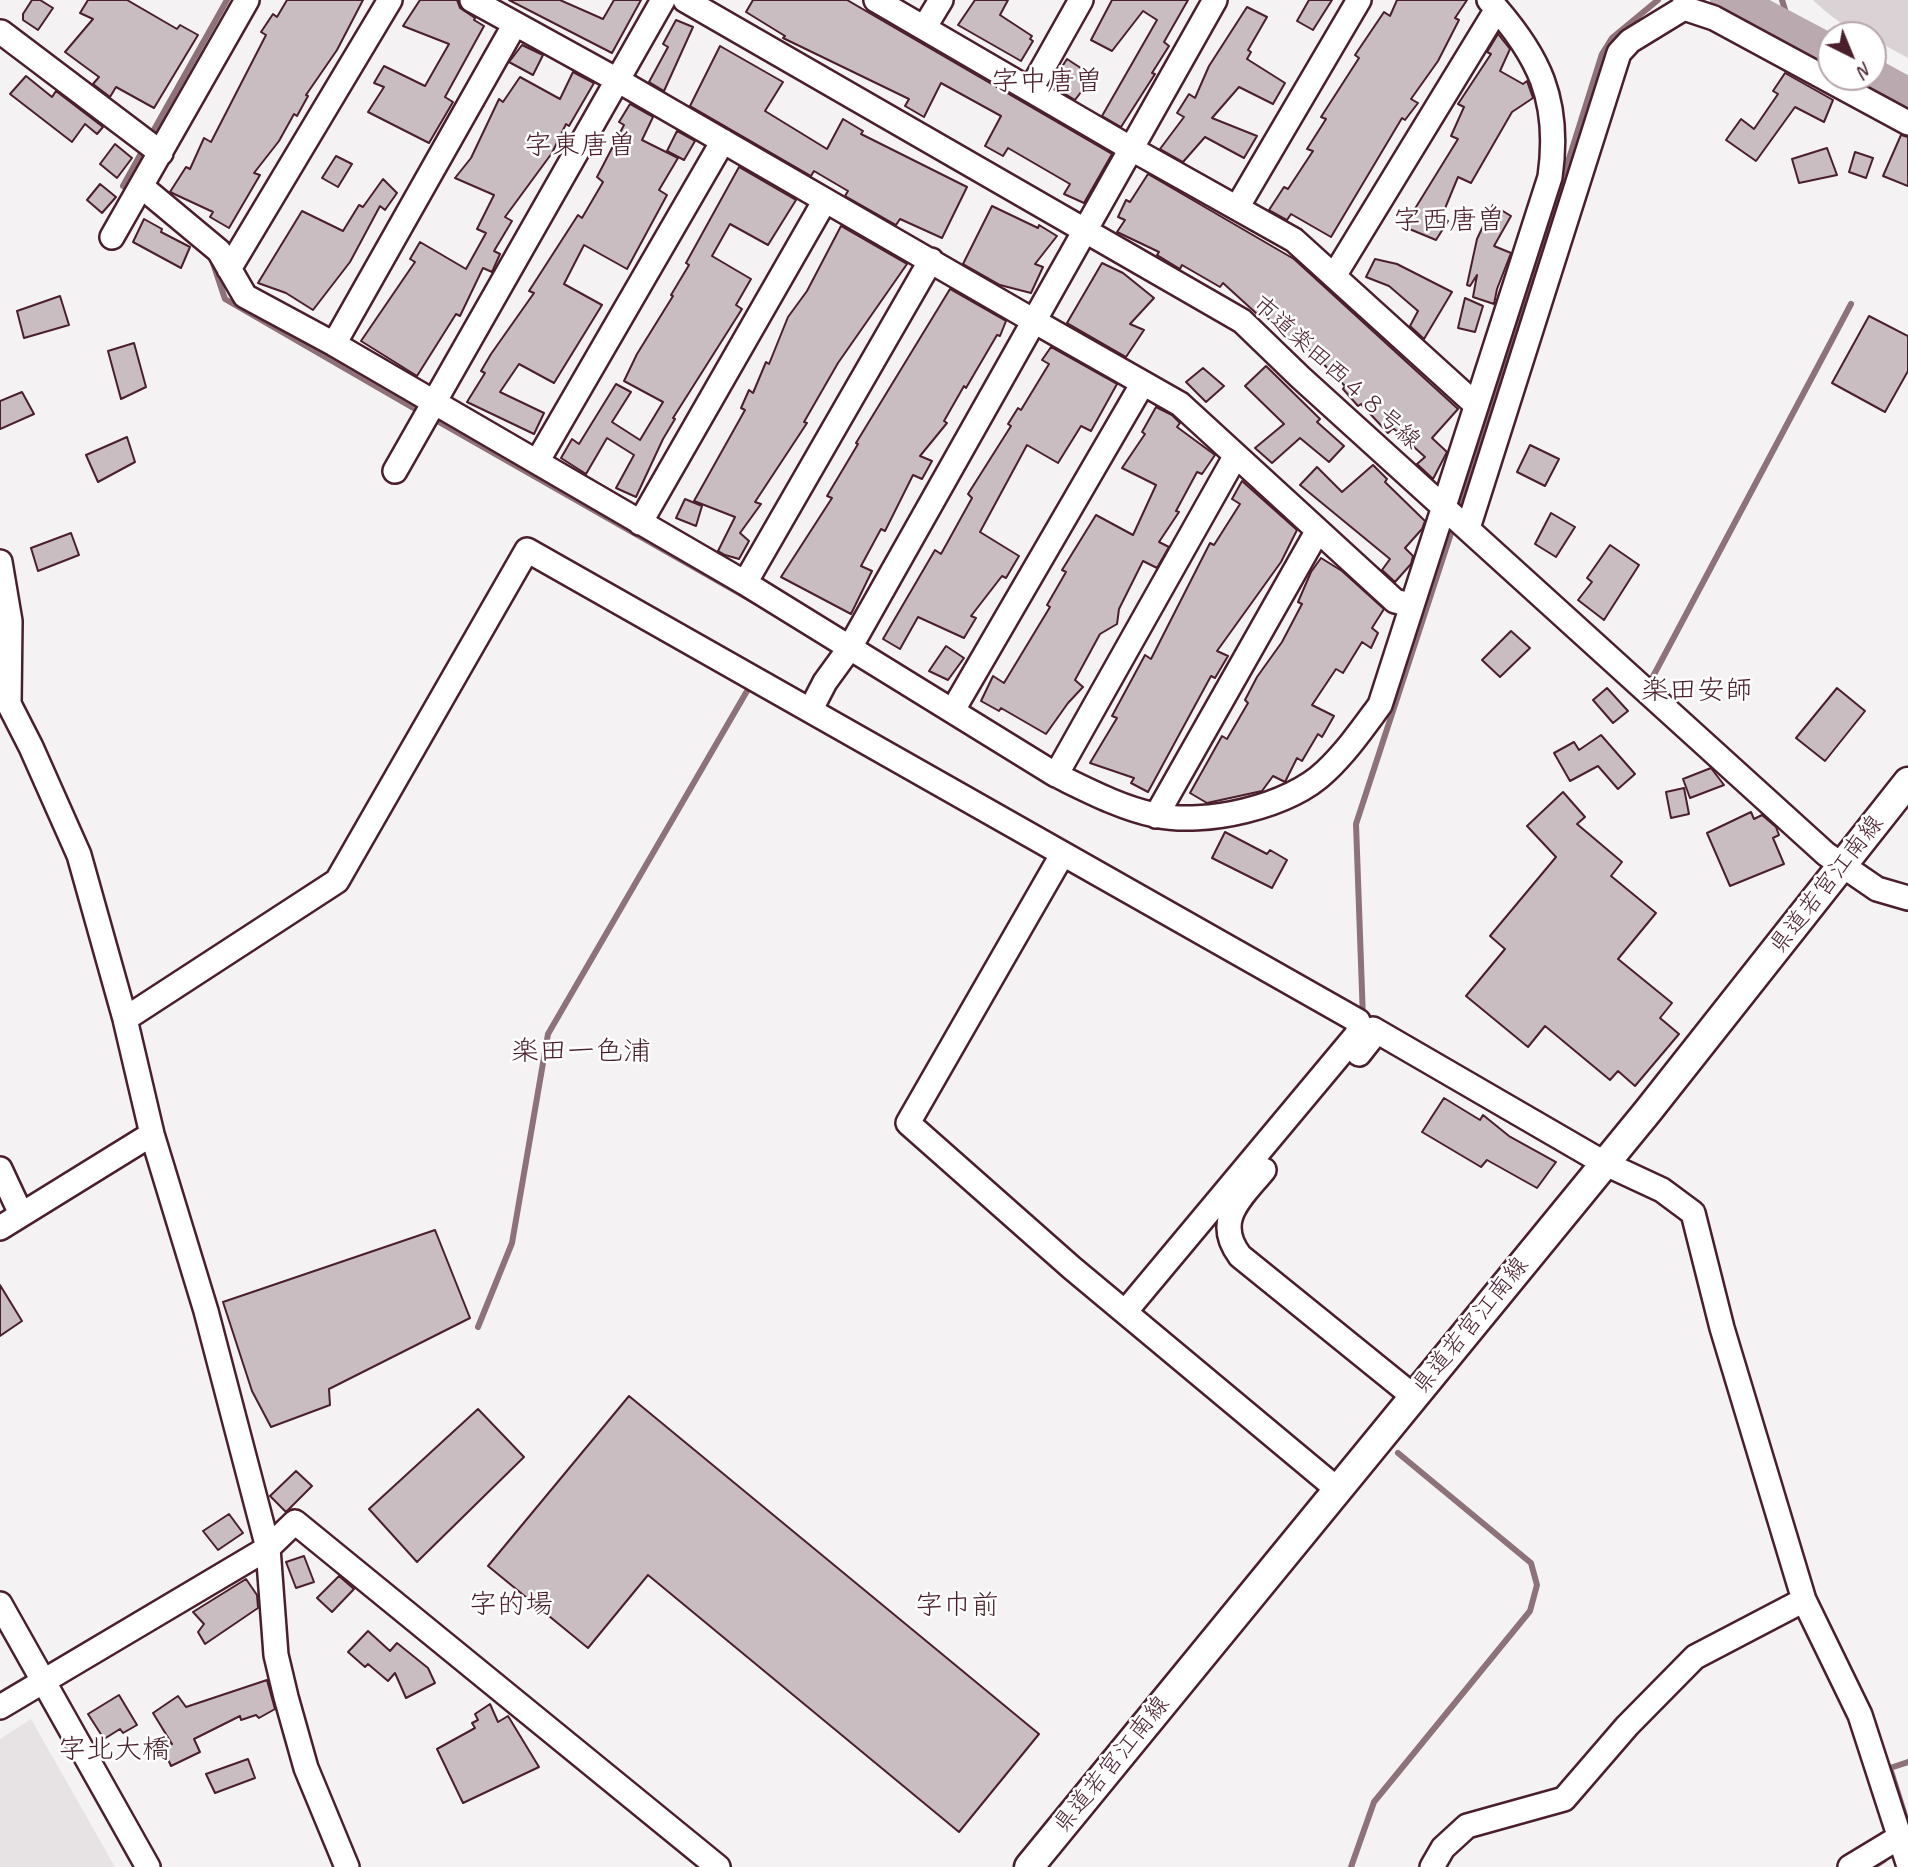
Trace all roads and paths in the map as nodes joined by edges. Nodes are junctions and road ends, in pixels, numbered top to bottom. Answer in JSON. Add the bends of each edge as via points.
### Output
{"nodes":[{"id":1,"x":247,"y":0,"type":"edge"},
{"id":2,"x":390,"y":0,"type":"edge"},
{"id":3,"x":472,"y":0,"type":"edge"},
{"id":4,"x":663,"y":0,"type":"edge"},
{"id":5,"x":685,"y":0,"type":"edge"},
{"id":6,"x":876,"y":0,"type":"edge"},
{"id":7,"x":941,"y":0,"type":"edge"},
{"id":8,"x":1081,"y":0,"type":"edge"},
{"id":9,"x":1216,"y":0,"type":"edge"},
{"id":10,"x":1359,"y":0,"type":"edge"},
{"id":11,"x":1493,"y":4,"type":"edge"},
{"id":12,"x":1685,"y":4,"type":"edge"},
{"id":13,"x":515,"y":24,"type":"junction"},
{"id":14,"x":924,"y":28,"type":"junction"},
{"id":15,"x":1,"y":32,"type":"edge"},
{"id":16,"x":619,"y":81,"type":"junction"},
{"id":17,"x":1031,"y":89,"type":"junction"},
{"id":18,"x":1908,"y":123,"type":"edge"},
{"id":19,"x":723,"y":141,"type":"junction"},
{"id":20,"x":1130,"y":148,"type":"junction"},
{"id":21,"x":161,"y":153,"type":"junction"},
{"id":22,"x":141,"y":186,"type":"junction"},
{"id":23,"x":824,"y":202,"type":"junction"},
{"id":24,"x":1238,"y":206,"type":"junction"},
{"id":25,"x":1085,"y":229,"type":"junction"},
{"id":26,"x":112,"y":237,"type":"dead end"},
{"id":27,"x":931,"y":260,"type":"junction"},
{"id":28,"x":229,"y":269,"type":"junction"},
{"id":29,"x":1334,"y":276,"type":"junction"},
{"id":30,"x":1034,"y":321,"type":"junction"},
{"id":31,"x":334,"y":344,"type":"junction"},
{"id":32,"x":1143,"y":383,"type":"junction"},
{"id":33,"x":1476,"y":405,"type":"junction"},
{"id":34,"x":428,"y":410,"type":"junction"},
{"id":35,"x":1235,"y":457,"type":"junction"},
{"id":36,"x":537,"y":462,"type":"junction"},
{"id":37,"x":395,"y":471,"type":"dead end"},
{"id":38,"x":1445,"y":506,"type":"junction"},
{"id":39,"x":640,"y":523,"type":"junction"},
{"id":40,"x":1468,"y":528,"type":"junction"},
{"id":41,"x":1317,"y":533,"type":"junction"},
{"id":42,"x":0,"y":562,"type":"edge"},
{"id":43,"x":745,"y":583,"type":"junction"},
{"id":44,"x":1410,"y":605,"type":"junction"},
{"id":45,"x":849,"y":649,"type":"junction"},
{"id":46,"x":811,"y":709,"type":"junction"},
{"id":47,"x":953,"y":710,"type":"junction"},
{"id":48,"x":1056,"y":775,"type":"junction"},
{"id":49,"x":1908,"y":782,"type":"edge"},
{"id":50,"x":1156,"y":816,"type":"junction"},
{"id":51,"x":1062,"y":855,"type":"junction"},
{"id":52,"x":1841,"y":867,"type":"junction"},
{"id":53,"x":1908,"y":898,"type":"edge"},
{"id":54,"x":125,"y":1018,"type":"junction"},
{"id":55,"x":152,"y":1134,"type":"junction"},
{"id":56,"x":1604,"y":1163,"type":"junction"},
{"id":57,"x":0,"y":1169,"type":"edge"},
{"id":58,"x":22,"y":1214,"type":"junction"},
{"id":59,"x":0,"y":1228,"type":"edge"},
{"id":60,"x":1125,"y":1312,"type":"junction"},
{"id":61,"x":1413,"y":1396,"type":"junction"},
{"id":62,"x":1337,"y":1489,"type":"junction"},
{"id":63,"x":268,"y":1548,"type":"junction"},
{"id":64,"x":1804,"y":1600,"type":"junction"},
{"id":65,"x":0,"y":1604,"type":"edge"},
{"id":66,"x":43,"y":1680,"type":"junction"},
{"id":67,"x":0,"y":1707,"type":"edge"},
{"id":68,"x":1898,"y":1838,"type":"junction"},
{"id":69,"x":1908,"y":1863,"type":"edge"},
{"id":70,"x":148,"y":1867,"type":"edge"},
{"id":71,"x":347,"y":1867,"type":"edge"},
{"id":72,"x":718,"y":1867,"type":"edge"},
{"id":73,"x":1029,"y":1867,"type":"edge"},
{"id":74,"x":1432,"y":1867,"type":"edge"},
{"id":75,"x":1850,"y":1867,"type":"edge"}],
"edges":[{"from":1,"to":21,"type":"street"},
{"from":2,"to":28,"type":"street"},
{"from":3,"to":13,"type":"street"},
{"from":4,"to":16,"type":"street"},
{"from":5,"to":25,"type":"street","name":"市道楽田西４８号線"},
{"from":6,"to":14,"type":"street"},
{"from":7,"to":14,"type":"street"},
{"from":8,"to":17,"type":"street"},
{"from":9,"to":20,"type":"street"},
{"from":10,"to":24,"type":"street"},
{"from":11,"to":29,"type":"street"},
{"from":11,"to":33,"type":"street","via":[[1533,54],[1552,122],[1553,157]]},
{"from":12,"to":18,"type":"street"},
{"from":12,"to":40,"type":"street","via":[[1619,53]]},
{"from":13,"to":16,"type":"street"},
{"from":13,"to":31,"type":"street"},
{"from":14,"to":17,"type":"street"},
{"from":15,"to":21,"type":"street"},
{"from":16,"to":19,"type":"street"},
{"from":16,"to":34,"type":"street"},
{"from":17,"to":20,"type":"street"},
{"from":19,"to":23,"type":"street"},
{"from":19,"to":36,"type":"street"},
{"from":20,"to":24,"type":"street"},
{"from":20,"to":25,"type":"street"},
{"from":21,"to":22,"type":"street"},
{"from":22,"to":26,"type":"street"},
{"from":22,"to":28,"type":"street","via":[[212,243]]},
{"from":23,"to":27,"type":"street"},
{"from":23,"to":39,"type":"street"},
{"from":24,"to":29,"type":"street","via":[[1294,240]]},
{"from":25,"to":30,"type":"street"},
{"from":25,"to":38,"type":"street","name":"市道楽田西４８号線","via":[[1242,321]]},
{"from":27,"to":30,"type":"street"},
{"from":27,"to":43,"type":"street"},
{"from":28,"to":31,"type":"street","via":[[245,296]]},
{"from":29,"to":33,"type":"street"},
{"from":30,"to":32,"type":"street"},
{"from":30,"to":45,"type":"street"},
{"from":31,"to":34,"type":"street"},
{"from":32,"to":35,"type":"street","via":[[1180,404]]},
{"from":32,"to":47,"type":"street"},
{"from":33,"to":38,"type":"street"},
{"from":34,"to":36,"type":"street"},
{"from":34,"to":37,"type":"street"},
{"from":35,"to":41,"type":"street"},
{"from":35,"to":48,"type":"street"},
{"from":36,"to":39,"type":"street"},
{"from":38,"to":40,"type":"street","name":"市道楽田西４８号線"},
{"from":38,"to":44,"type":"street"},
{"from":39,"to":43,"type":"street"},
{"from":40,"to":52,"type":"street","name":"市道楽田西４８号線"},
{"from":41,"to":44,"type":"street","via":[[1395,601]]},
{"from":41,"to":50,"type":"street"},
{"from":42,"to":54,"type":"street","via":[[9,621],[9,704],[79,855]]},
{"from":43,"to":45,"type":"street"},
{"from":44,"to":50,"type":"street","via":[[1380,705],[1324,773],[1290,796],[1249,809],[1205,817]]},
{"from":45,"to":46,"type":"street"},
{"from":45,"to":47,"type":"street"},
{"from":46,"to":51,"type":"street"},
{"from":46,"to":54,"type":"street","via":[[527,550],[337,881]]},
{"from":47,"to":48,"type":"street"},
{"from":48,"to":50,"type":"street"},
{"from":49,"to":52,"type":"main road","name":"県道若宮江南線"},
{"from":51,"to":60,"type":"street","via":[[908,1123]]},
{"from":51,"to":60,"type":"street","via":[[1358,1021],[1358,1032]]},
{"from":52,"to":53,"type":"street","name":"市道楽田西４８号線","via":[[1877,889]]},
{"from":52,"to":56,"type":"main road","name":"県道若宮江南線"},
{"from":54,"to":55,"type":"street"},
{"from":55,"to":58,"type":"street"},
{"from":55,"to":63,"type":"street","via":[[206,1311]]},
{"from":56,"to":61,"type":"main road","name":"県道若宮江南線"},
{"from":56,"to":61,"type":"street","via":[[1373,1029],[1370,1040],[1232,1209],[1228,1230],[1240,1256]]},
{"from":56,"to":64,"type":"street","via":[[1662,1189],[1693,1213],[1722,1328]]},
{"from":57,"to":58,"type":"street"},
{"from":58,"to":59,"type":"street"},
{"from":60,"to":62,"type":"street"},
{"from":61,"to":62,"type":"main road","name":"県道若宮江南線"},
{"from":62,"to":73,"type":"main road","name":"県道若宮江南線"},
{"from":63,"to":66,"type":"street"},
{"from":63,"to":71,"type":"street","via":[[276,1655],[283,1687],[306,1768]]},
{"from":63,"to":72,"type":"street","via":[[295,1522]]},
{"from":64,"to":68,"type":"street","via":[[1860,1715]]},
{"from":64,"to":74,"type":"street","via":[[1695,1657],[1564,1799],[1467,1826],[1443,1848]]},
{"from":65,"to":66,"type":"street"},
{"from":66,"to":67,"type":"street"},
{"from":66,"to":70,"type":"street"},
{"from":68,"to":69,"type":"street"},
{"from":68,"to":75,"type":"street"}]}
